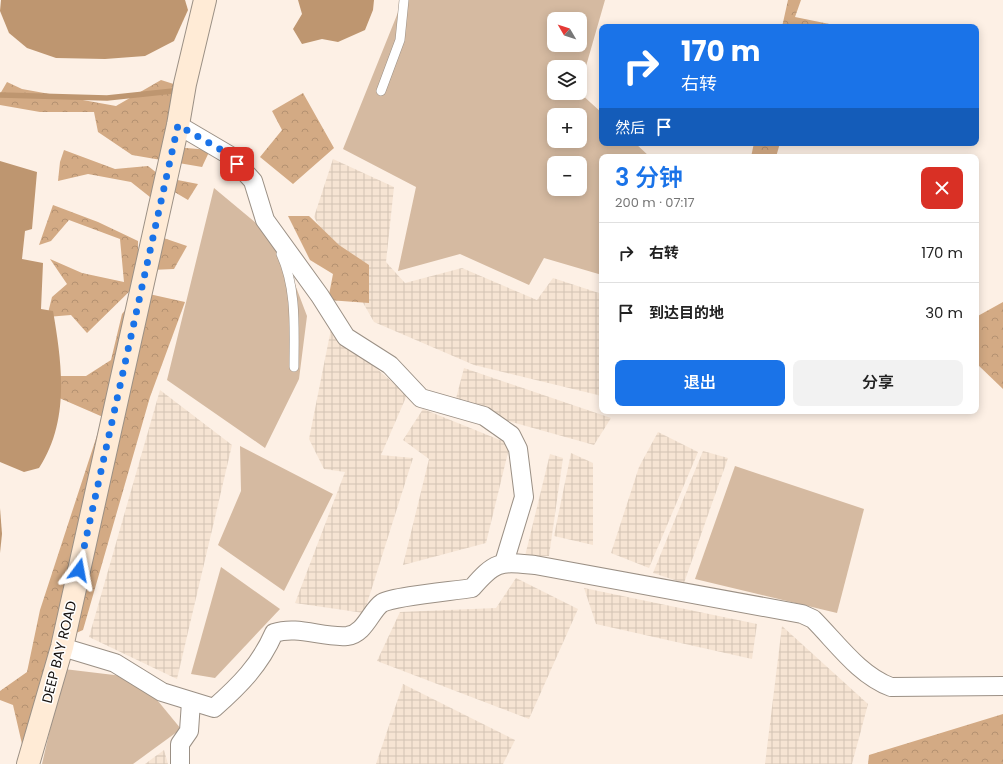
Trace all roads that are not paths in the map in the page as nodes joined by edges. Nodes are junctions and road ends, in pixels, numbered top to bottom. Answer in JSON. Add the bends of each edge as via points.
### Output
{"nodes":[{"id":1,"x":206,"y":0,"type":"edge"},
{"id":2,"x":404,"y":0,"type":"edge"},
{"id":3,"x":381,"y":91,"type":"dead end"},
{"id":4,"x":178,"y":125,"type":"junction"},
{"id":5,"x":265,"y":220,"type":"junction"},
{"id":6,"x":294,"y":367,"type":"dead end"},
{"id":7,"x":504,"y":563,"type":"junction"},
{"id":8,"x":62,"y":647,"type":"junction"},
{"id":9,"x":1003,"y":686,"type":"edge"},
{"id":10,"x":191,"y":702,"type":"junction"},
{"id":11,"x":28,"y":764,"type":"edge"},
{"id":12,"x":180,"y":764,"type":"edge"}],
"edges":[{"from":1,"to":4,"type":"street","name":"DEEP BAY ROAD","via":[[185,84]]},
{"from":2,"to":3,"type":"lane","via":[[400,40]]},
{"from":4,"to":5,"type":"street","via":[[230,155],[253,181]]},
{"from":4,"to":8,"type":"street","name":"DEEP BAY ROAD"},
{"from":5,"to":6,"type":"lane","via":[[287,266],[294,304]]},
{"from":5,"to":7,"type":"street","via":[[346,337],[390,364],[421,398],[484,416],[511,435],[518,449],[524,497]]},
{"from":7,"to":9,"type":"street","via":[[535,565],[802,614],[813,619],[866,674],[891,687]]},
{"from":7,"to":10,"type":"street","via":[[488,570],[472,588],[396,599],[381,604],[365,626],[348,636],[285,629],[274,633],[266,652],[244,682],[214,708]]},
{"from":8,"to":10,"type":"street","via":[[115,663],[162,692]]},
{"from":8,"to":11,"type":"street","name":"DEEP BAY ROAD"},
{"from":10,"to":12,"type":"street","via":[[189,731],[180,744]]}]}
